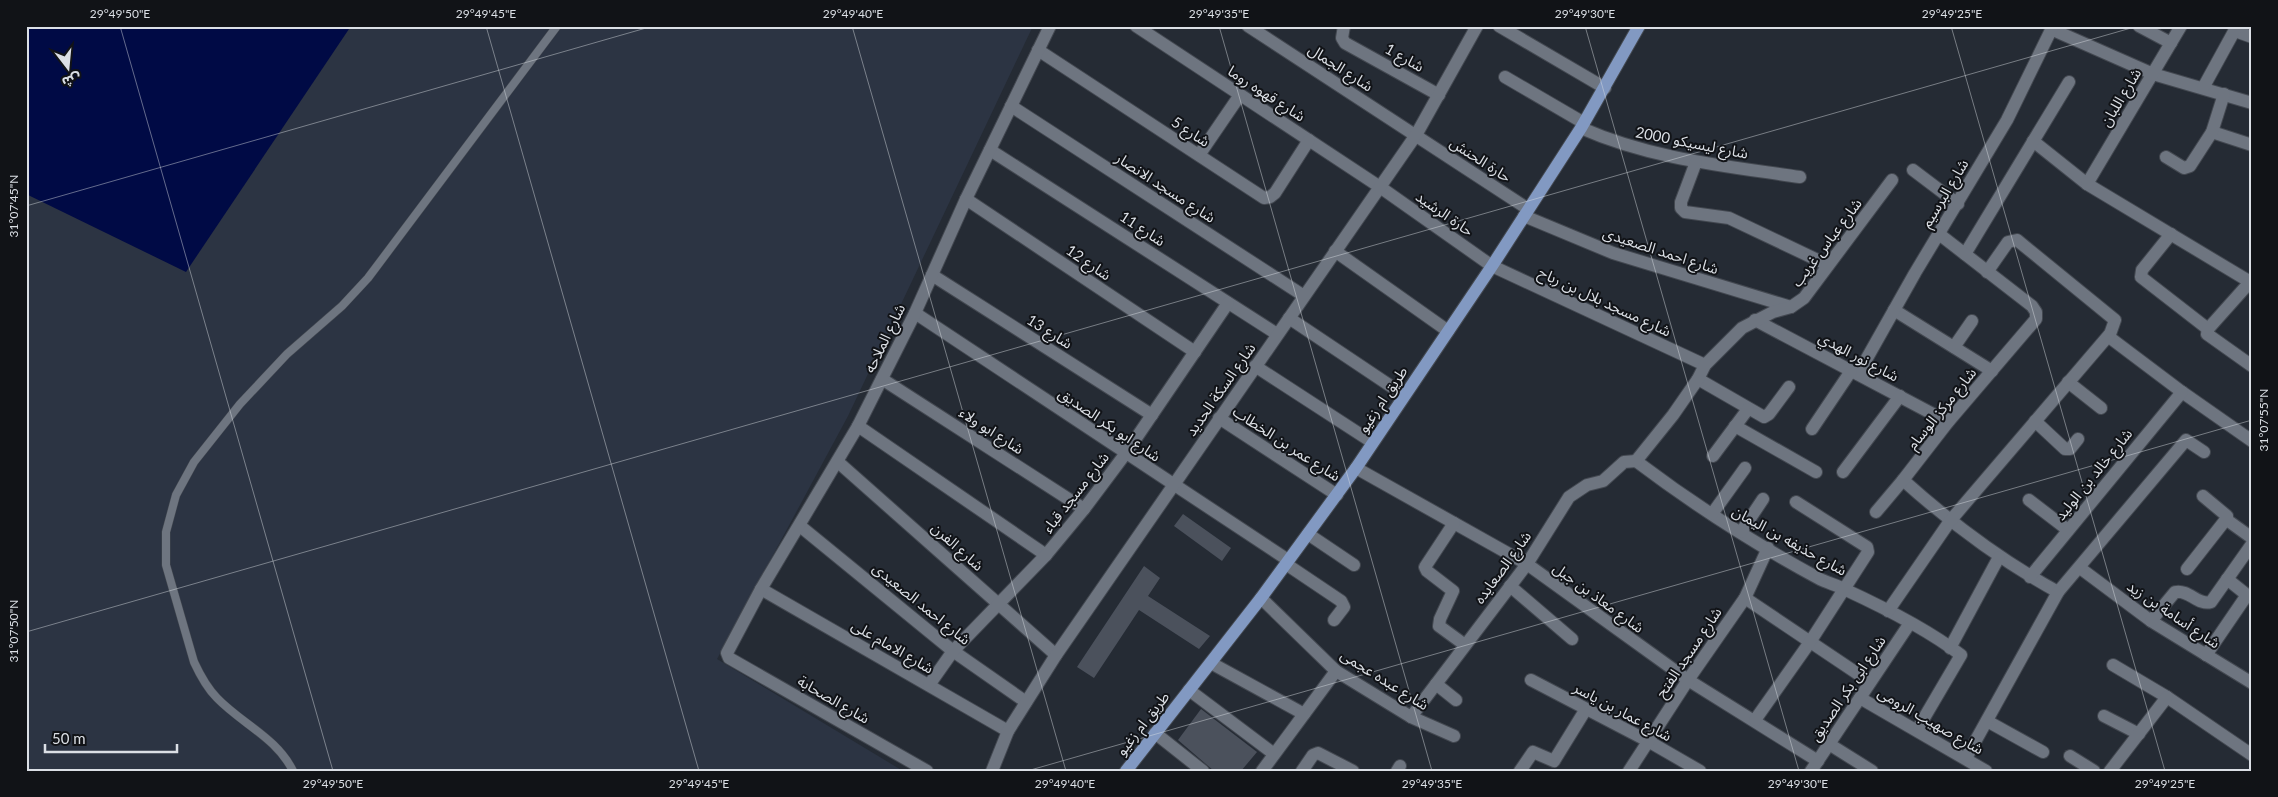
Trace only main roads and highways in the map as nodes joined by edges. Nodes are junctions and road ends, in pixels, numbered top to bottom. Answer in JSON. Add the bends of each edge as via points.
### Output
{"nodes":[{"id":1,"x":1639,"y":26,"type":"edge"},
{"id":2,"x":1126,"y":771,"type":"edge"}],
"edges":[{"from":1,"to":2,"type":"main road","name":"طريق ام زغيو","via":[[1583,125],[1356,468],[1261,598]]}]}
